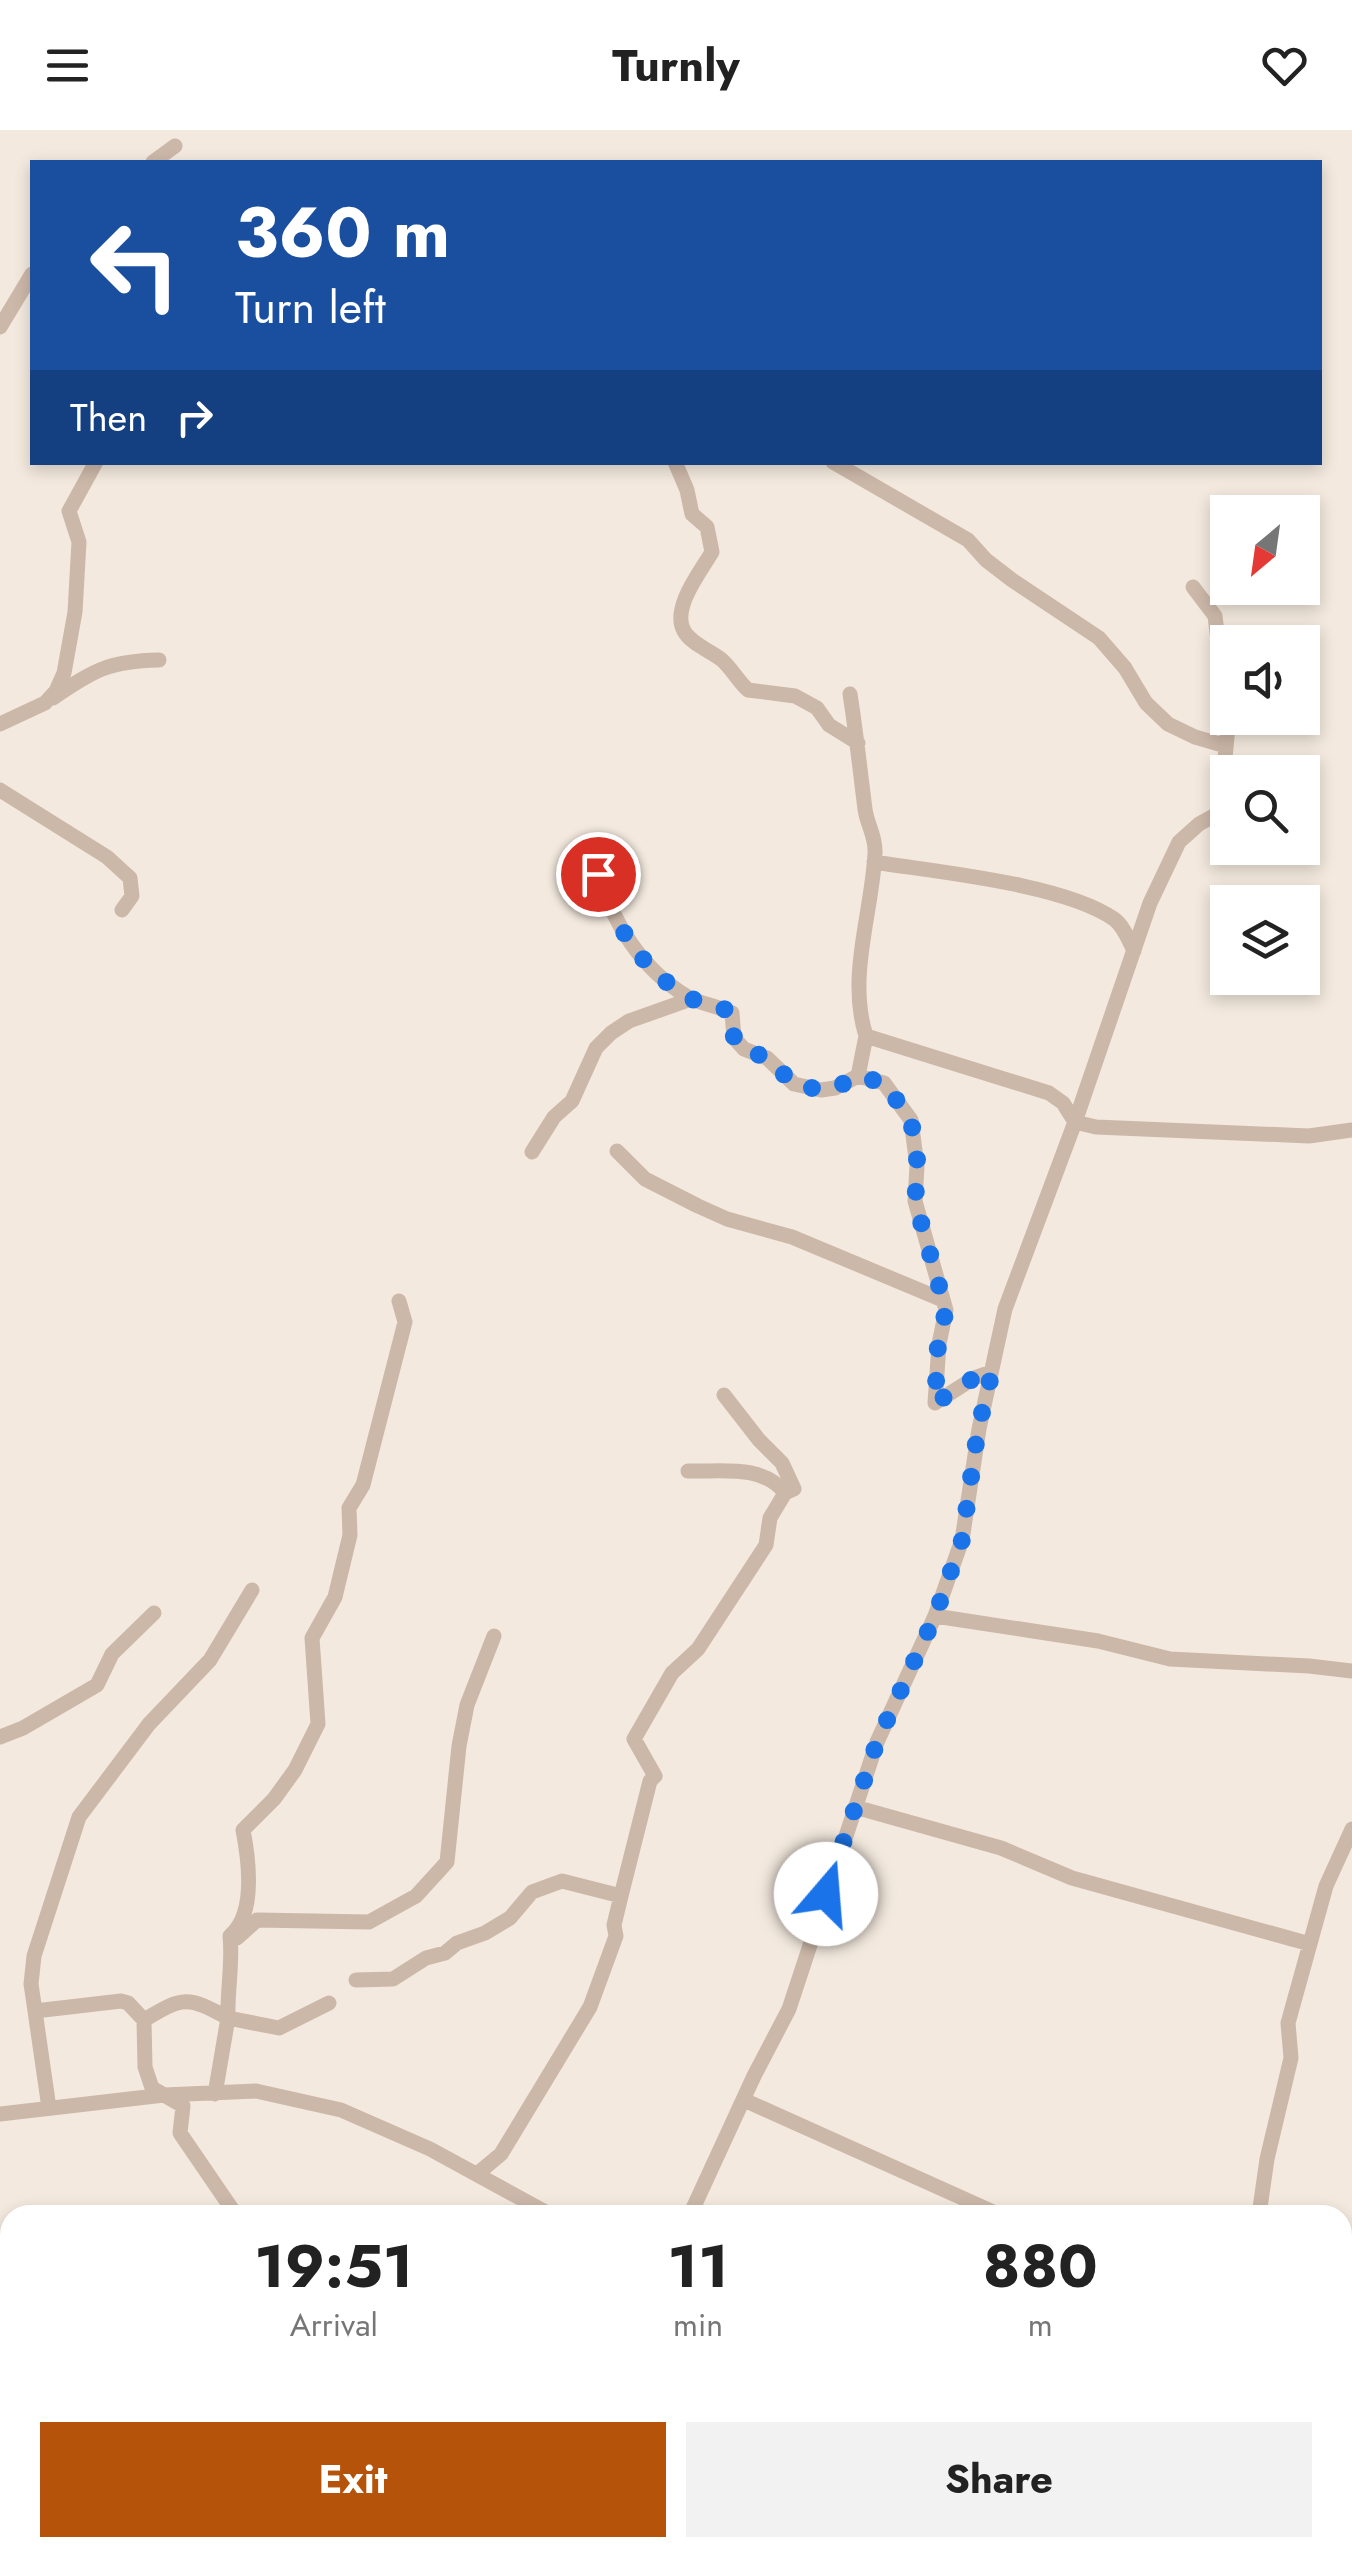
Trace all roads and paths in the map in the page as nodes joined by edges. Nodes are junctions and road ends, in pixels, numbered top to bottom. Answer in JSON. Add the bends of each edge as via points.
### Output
{"nodes":[{"id":1,"x":175,"y":146,"type":"dead end"},
{"id":2,"x":156,"y":160,"type":"edge"},
{"id":3,"x":30,"y":277,"type":"edge"},
{"id":4,"x":0,"y":327,"type":"edge"},
{"id":5,"x":94,"y":465,"type":"edge"},
{"id":6,"x":676,"y":465,"type":"edge"},
{"id":7,"x":838,"y":465,"type":"edge"},
{"id":8,"x":1193,"y":587,"type":"dead end"},
{"id":9,"x":160,"y":660,"type":"dead end"},
{"id":10,"x":850,"y":694,"type":"dead end"},
{"id":11,"x":46,"y":703,"type":"junction"},
{"id":12,"x":0,"y":724,"type":"edge"},
{"id":13,"x":858,"y":744,"type":"junction"},
{"id":14,"x":1226,"y":746,"type":"junction"},
{"id":15,"x":1226,"y":755,"type":"edge"},
{"id":16,"x":0,"y":790,"type":"edge"},
{"id":17,"x":1210,"y":818,"type":"edge"},
{"id":18,"x":874,"y":862,"type":"junction"},
{"id":19,"x":598,"y":874,"type":"dead end"},
{"id":20,"x":122,"y":910,"type":"dead end"},
{"id":21,"x":1134,"y":952,"type":"junction"},
{"id":22,"x":691,"y":999,"type":"junction"},
{"id":23,"x":866,"y":1036,"type":"junction"},
{"id":24,"x":858,"y":1076,"type":"junction"},
{"id":25,"x":1075,"y":1122,"type":"junction"},
{"id":26,"x":1352,"y":1130,"type":"edge"},
{"id":27,"x":618,"y":1151,"type":"dead end"},
{"id":28,"x":532,"y":1152,"type":"dead end"},
{"id":29,"x":943,"y":1300,"type":"junction"},
{"id":30,"x":399,"y":1302,"type":"dead end"},
{"id":31,"x":992,"y":1372,"type":"junction"},
{"id":32,"x":724,"y":1395,"type":"dead end"},
{"id":33,"x":688,"y":1471,"type":"dead end"},
{"id":34,"x":786,"y":1493,"type":"junction"},
{"id":35,"x":252,"y":1590,"type":"dead end"},
{"id":36,"x":154,"y":1613,"type":"dead end"},
{"id":37,"x":935,"y":1616,"type":"junction"},
{"id":38,"x":494,"y":1636,"type":"dead end"},
{"id":39,"x":1352,"y":1671,"type":"edge"},
{"id":40,"x":0,"y":1737,"type":"edge"},
{"id":41,"x":854,"y":1808,"type":"junction"},
{"id":42,"x":1352,"y":1829,"type":"edge"},
{"id":43,"x":621,"y":1896,"type":"junction"},
{"id":44,"x":1310,"y":1944,"type":"junction"},
{"id":45,"x":232,"y":1961,"type":"junction"},
{"id":46,"x":356,"y":1980,"type":"dead end"},
{"id":47,"x":226,"y":1984,"type":"junction"},
{"id":48,"x":329,"y":2003,"type":"dead end"},
{"id":49,"x":200,"y":2004,"type":"junction"},
{"id":50,"x":35,"y":2011,"type":"junction"},
{"id":51,"x":228,"y":2018,"type":"junction"},
{"id":52,"x":144,"y":2020,"type":"junction"},
{"id":53,"x":215,"y":2094,"type":"junction"},
{"id":54,"x":164,"y":2096,"type":"junction"},
{"id":55,"x":744,"y":2100,"type":"junction"},
{"id":56,"x":50,"y":2108,"type":"junction"},
{"id":57,"x":0,"y":2114,"type":"edge"},
{"id":58,"x":476,"y":2174,"type":"junction"},
{"id":59,"x":229,"y":2205,"type":"edge"},
{"id":60,"x":532,"y":2205,"type":"edge"},
{"id":61,"x":695,"y":2205,"type":"edge"},
{"id":62,"x":978,"y":2205,"type":"edge"},
{"id":63,"x":1260,"y":2205,"type":"edge"}],
"edges":[{"from":1,"to":2,"type":"street"},
{"from":3,"to":4,"type":"street"},
{"from":5,"to":11,"type":"street","via":[[69,511],[79,542],[75,612],[64,673]]},
{"from":6,"to":13,"type":"street","via":[[712,552],[686,600],[682,630],[748,690],[795,696]]},
{"from":7,"to":14,"type":"street","via":[[968,540],[1012,580],[1100,638],[1168,724]]},
{"from":8,"to":14,"type":"street","via":[[1215,616]]},
{"from":9,"to":11,"type":"street","via":[[121,660]]},
{"from":10,"to":13,"type":"street"},
{"from":11,"to":12,"type":"street"},
{"from":13,"to":18,"type":"street"},
{"from":14,"to":15,"type":"street"},
{"from":16,"to":20,"type":"street","via":[[130,878],[132,896]]},
{"from":17,"to":21,"type":"street","via":[[1178,842]]},
{"from":18,"to":21,"type":"street","via":[[1079,902],[1118,922]]},
{"from":18,"to":23,"type":"street","via":[[861,944],[859,1013]]},
{"from":19,"to":22,"type":"street","via":[[629,944]]},
{"from":21,"to":25,"type":"street"},
{"from":22,"to":24,"type":"street","via":[[732,1012],[734,1038],[794,1084],[821,1090]]},
{"from":22,"to":28,"type":"street","via":[[610,1033],[572,1101]]},
{"from":23,"to":24,"type":"street"},
{"from":23,"to":25,"type":"street","via":[[1049,1094]]},
{"from":24,"to":29,"type":"street","via":[[884,1083],[911,1120],[915,1201]]},
{"from":25,"to":26,"type":"street","via":[[1310,1136]]},
{"from":25,"to":31,"type":"street","via":[[1005,1308]]},
{"from":27,"to":29,"type":"street","via":[[645,1178],[698,1206]]},
{"from":29,"to":31,"type":"street","via":[[935,1403]]},
{"from":30,"to":45,"type":"street","via":[[405,1322],[363,1485],[349,1508],[341,1576],[312,1638],[318,1724],[295,1770],[243,1830],[246,1905],[241,1926],[230,1936]]},
{"from":31,"to":37,"type":"street","via":[[962,1540]]},
{"from":32,"to":34,"type":"street","via":[[782,1463],[794,1489]]},
{"from":33,"to":34,"type":"street","via":[[759,1474]]},
{"from":34,"to":43,"type":"street","via":[[770,1518],[766,1546],[698,1649],[672,1674],[634,1739],[654,1776]]},
{"from":35,"to":50,"type":"street","via":[[210,1660],[148,1724],[79,1817],[34,1956]]},
{"from":36,"to":40,"type":"street","via":[[112,1654],[97,1685]]},
{"from":37,"to":39,"type":"street","via":[[1098,1640],[1170,1658]]},
{"from":37,"to":41,"type":"street"},
{"from":38,"to":45,"type":"street","via":[[459,1746],[447,1862],[416,1896],[368,1922],[258,1920],[236,1939]]},
{"from":41,"to":44,"type":"street"},
{"from":41,"to":55,"type":"street","via":[[789,2009]]},
{"from":42,"to":44,"type":"street"},
{"from":43,"to":46,"type":"street","via":[[562,1882],[532,1892],[510,1918],[394,1978]]},
{"from":43,"to":58,"type":"street","via":[[616,1936],[590,2007],[501,2154]]},
{"from":44,"to":63,"type":"street","via":[[1288,2023],[1290,2058]]},
{"from":45,"to":47,"type":"street"},
{"from":47,"to":49,"type":"street"},
{"from":47,"to":51,"type":"street"},
{"from":48,"to":51,"type":"street","via":[[279,2028]]},
{"from":49,"to":51,"type":"street"},
{"from":49,"to":52,"type":"street","via":[[181,2000]]},
{"from":50,"to":52,"type":"street","via":[[120,2001]]},
{"from":50,"to":56,"type":"street"},
{"from":51,"to":53,"type":"street"},
{"from":52,"to":54,"type":"street","via":[[145,2068],[152,2088]]},
{"from":53,"to":54,"type":"street"},
{"from":53,"to":58,"type":"street","via":[[256,2091],[341,2110]]},
{"from":54,"to":56,"type":"street"},
{"from":54,"to":59,"type":"street","via":[[183,2106],[180,2133]]},
{"from":55,"to":61,"type":"street"},
{"from":55,"to":62,"type":"street"},
{"from":56,"to":57,"type":"street"},
{"from":58,"to":60,"type":"street"}]}
